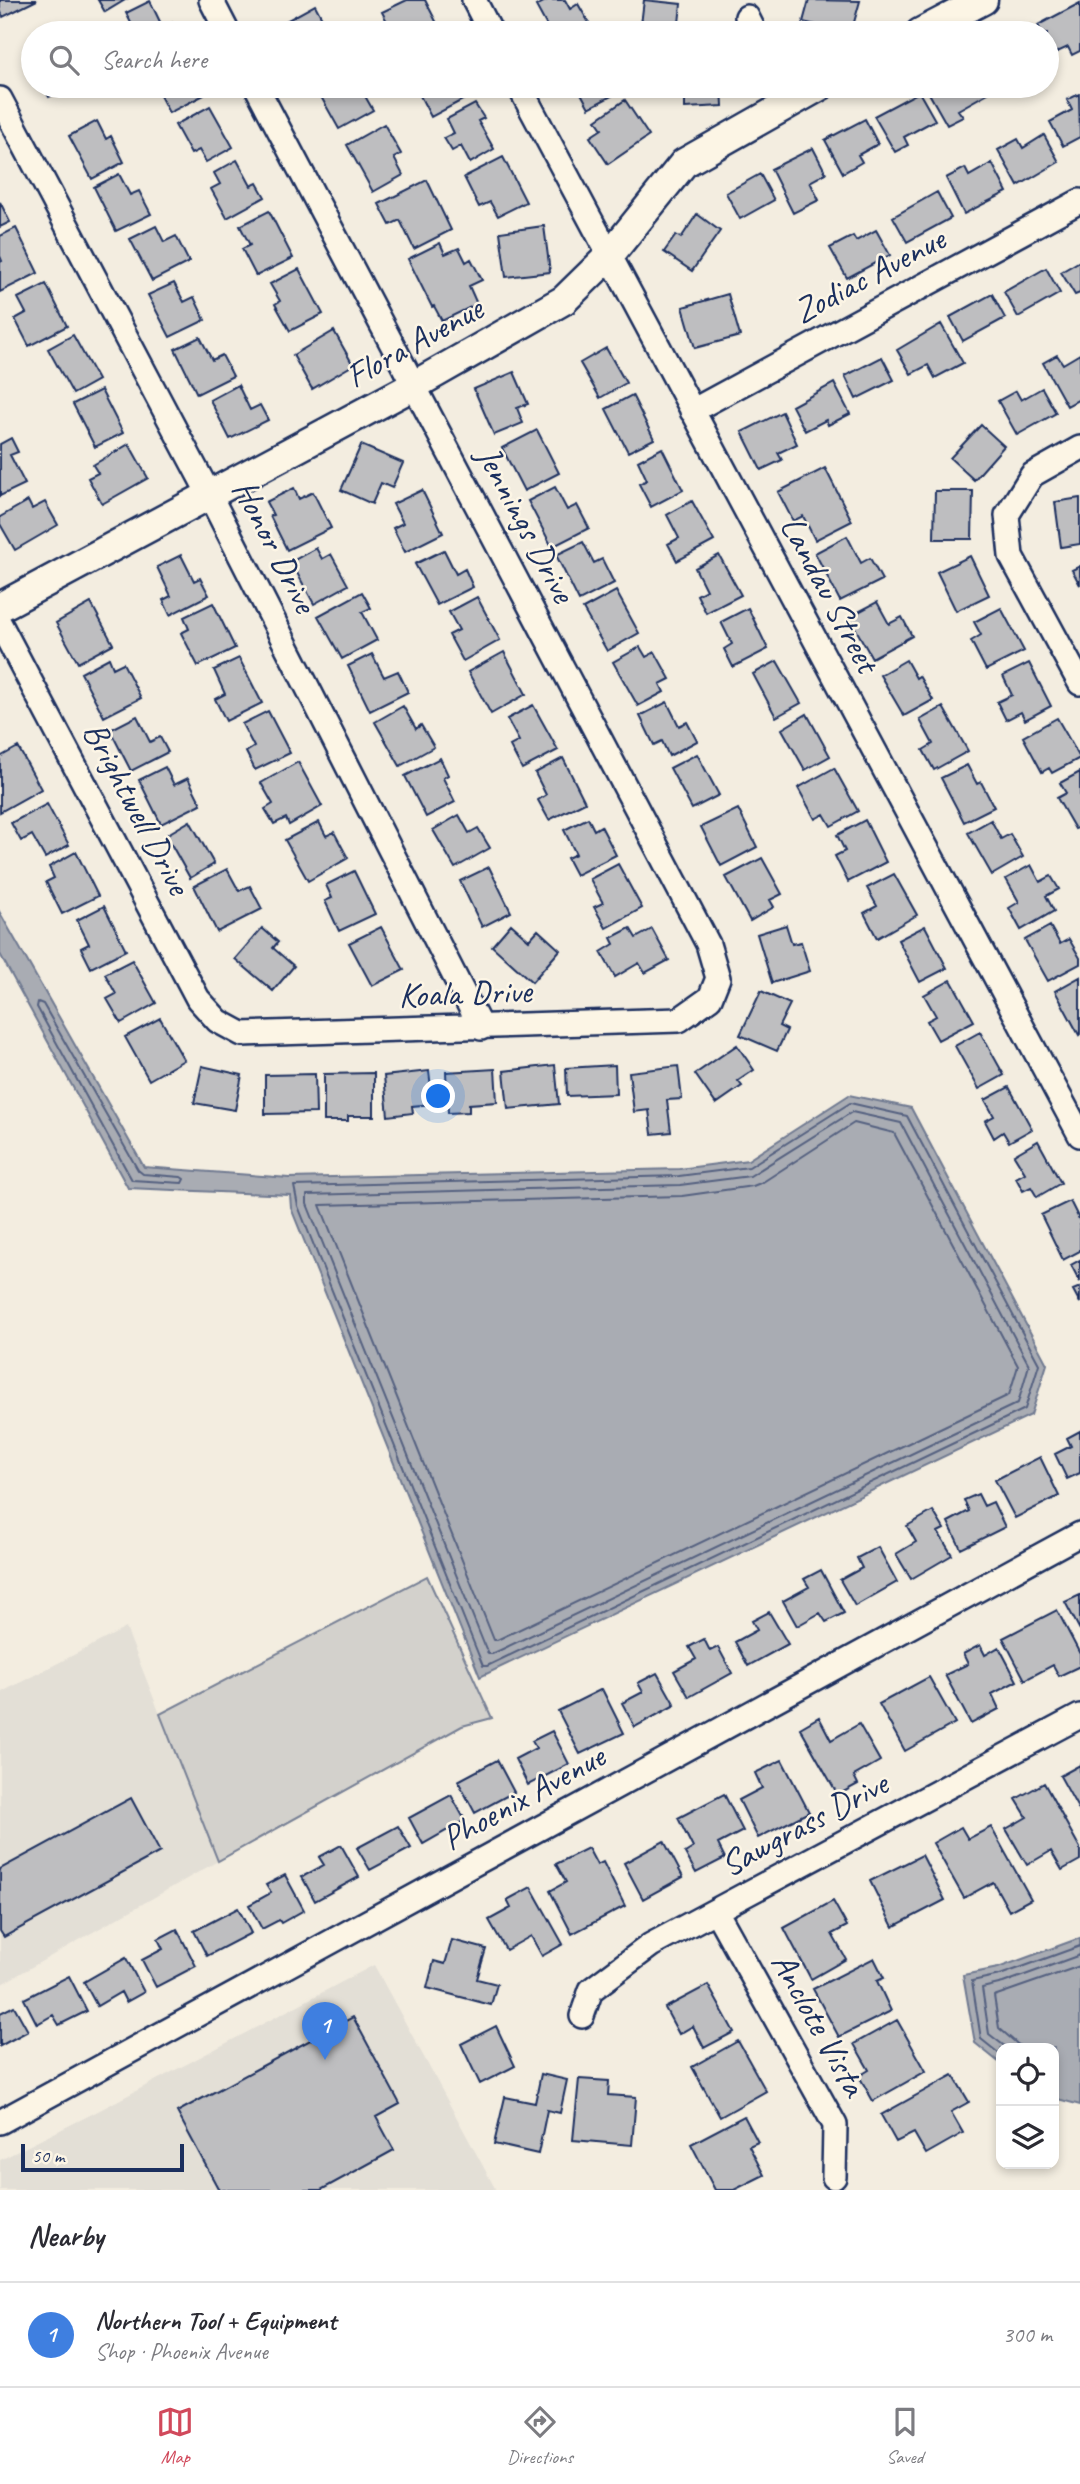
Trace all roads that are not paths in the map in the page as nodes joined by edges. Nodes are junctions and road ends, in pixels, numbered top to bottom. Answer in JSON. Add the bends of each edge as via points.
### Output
{"nodes":[{"id":1,"x":211,"y":0,"type":"edge"},
{"id":2,"x":474,"y":0,"type":"edge"},
{"id":3,"x":982,"y":0,"type":"edge"},
{"id":4,"x":222,"y":21,"type":"edge"},
{"id":5,"x":485,"y":21,"type":"edge"},
{"id":6,"x":942,"y":21,"type":"edge"},
{"id":7,"x":262,"y":98,"type":"edge"},
{"id":8,"x":525,"y":98,"type":"edge"},
{"id":9,"x":780,"y":98,"type":"edge"},
{"id":10,"x":0,"y":99,"type":"edge"},
{"id":11,"x":1080,"y":201,"type":"edge"},
{"id":12,"x":609,"y":256,"type":"junction"},
{"id":13,"x":413,"y":386,"type":"junction"},
{"id":14,"x":692,"y":411,"type":"junction"},
{"id":15,"x":1080,"y":448,"type":"edge"},
{"id":16,"x":209,"y":494,"type":"junction"},
{"id":17,"x":0,"y":607,"type":"edge"},
{"id":18,"x":0,"y":624,"type":"edge"},
{"id":19,"x":1080,"y":683,"type":"edge"},
{"id":20,"x":710,"y":998,"type":"joint"},
{"id":21,"x":218,"y":1021,"type":"joint"},
{"id":22,"x":481,"y":1028,"type":"junction"},
{"id":23,"x":1080,"y":1135,"type":"edge"},
{"id":24,"x":1080,"y":1534,"type":"edge"},
{"id":25,"x":1080,"y":1716,"type":"edge"},
{"id":26,"x":716,"y":1911,"type":"junction"},
{"id":27,"x":582,"y":2016,"type":"dead end"},
{"id":28,"x":0,"y":2122,"type":"edge"},
{"id":29,"x":834,"y":2177,"type":"dead end"}],
"edges":[{"from":1,"to":4,"type":"street"},
{"from":2,"to":5,"type":"street"},
{"from":3,"to":6,"type":"street"},
{"from":7,"to":13,"type":"street","name":"Jennings Drive"},
{"from":8,"to":12,"type":"street","name":"Landau Street"},
{"from":9,"to":12,"type":"street","name":"Flora Avenue","via":[[684,163]]},
{"from":10,"to":16,"type":"street","name":"Honor Drive"},
{"from":11,"to":14,"type":"street","name":"Zodiac Avenue"},
{"from":12,"to":13,"type":"street","name":"Flora Avenue","via":[[564,300]]},
{"from":12,"to":14,"type":"street","name":"Landau Street"},
{"from":13,"to":16,"type":"street","name":"Flora Avenue"},
{"from":13,"to":20,"type":"street","name":"Jennings Drive","via":[[708,944],[718,978]]},
{"from":14,"to":23,"type":"street","name":"Landau Street"},
{"from":15,"to":19,"type":"street","via":[[1032,475],[1007,515],[1011,556]]},
{"from":16,"to":17,"type":"street","name":"Flora Avenue"},
{"from":16,"to":22,"type":"street","name":"Honor Drive"},
{"from":18,"to":21,"type":"street","name":"Brightwell Drive","via":[[198,999]]},
{"from":20,"to":22,"type":"street","name":"Koala Drive","via":[[678,1020]]},
{"from":21,"to":22,"type":"street","name":"Koala Drive","via":[[242,1034]]},
{"from":24,"to":28,"type":"street","name":"Phoenix Avenue"},
{"from":25,"to":26,"type":"street","name":"Sawgrass Drive"},
{"from":26,"to":27,"type":"street","name":"Sawgrass Drive","via":[[651,1945],[591,1990]]},
{"from":26,"to":29,"type":"street","name":"Anclote Vista","via":[[835,2125]]}]}
